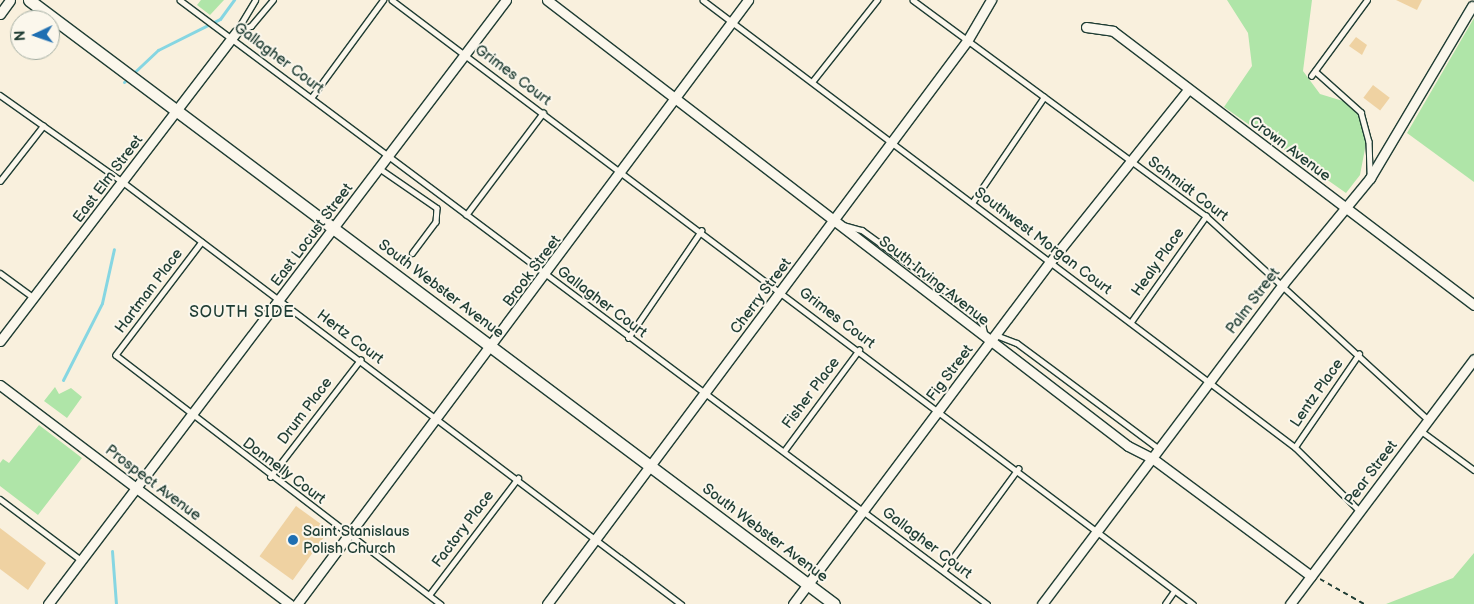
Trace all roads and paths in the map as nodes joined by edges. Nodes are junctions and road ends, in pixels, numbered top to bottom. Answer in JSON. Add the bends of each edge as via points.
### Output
{"nodes":[{"id":1,"x":10,"y":0,"type":"edge"},
{"id":2,"x":29,"y":0,"type":"edge"},
{"id":3,"x":180,"y":0,"type":"edge"},
{"id":4,"x":255,"y":0,"type":"edge"},
{"id":5,"x":273,"y":0,"type":"edge"},
{"id":6,"x":383,"y":0,"type":"edge"},
{"id":7,"x":392,"y":0,"type":"edge"},
{"id":8,"x":506,"y":0,"type":"edge"},
{"id":9,"x":547,"y":0,"type":"edge"},
{"id":10,"x":702,"y":0,"type":"edge"},
{"id":11,"x":748,"y":0,"type":"edge"},
{"id":12,"x":877,"y":0,"type":"edge"},
{"id":13,"x":913,"y":0,"type":"edge"},
{"id":14,"x":991,"y":0,"type":"edge"},
{"id":15,"x":1368,"y":0,"type":"edge"},
{"id":16,"x":1471,"y":3,"type":"edge"},
{"id":17,"x":0,"y":14,"type":"edge"},
{"id":18,"x":732,"y":23,"type":"junction"},
{"id":19,"x":1086,"y":27,"type":"dead end"},
{"id":20,"x":233,"y":36,"type":"junction"},
{"id":21,"x":967,"y":41,"type":"junction"},
{"id":22,"x":465,"y":54,"type":"junction"},
{"id":23,"x":1315,"y":71,"type":"junction"},
{"id":24,"x":1311,"y":76,"type":"dead end"},
{"id":25,"x":812,"y":82,"type":"junction"},
{"id":26,"x":1188,"y":90,"type":"junction"},
{"id":27,"x":0,"y":95,"type":"edge"},
{"id":28,"x":678,"y":97,"type":"junction"},
{"id":29,"x":1044,"y":97,"type":"junction"},
{"id":30,"x":311,"y":98,"type":"junction"},
{"id":31,"x":178,"y":109,"type":"junction"},
{"id":32,"x":543,"y":113,"type":"junction"},
{"id":33,"x":43,"y":126,"type":"junction"},
{"id":34,"x":893,"y":142,"type":"junction"},
{"id":35,"x":389,"y":156,"type":"junction"},
{"id":36,"x":1129,"y":160,"type":"junction"},
{"id":37,"x":379,"y":168,"type":"junction"},
{"id":38,"x":623,"y":173,"type":"junction"},
{"id":39,"x":1370,"y":178,"type":"junction"},
{"id":40,"x":0,"y":181,"type":"edge"},
{"id":41,"x":123,"y":182,"type":"junction"},
{"id":42,"x":972,"y":203,"type":"junction"},
{"id":43,"x":1343,"y":207,"type":"junction"},
{"id":44,"x":466,"y":215,"type":"junction"},
{"id":45,"x":1206,"y":216,"type":"junction"},
{"id":46,"x":837,"y":223,"type":"junction"},
{"id":47,"x":334,"y":227,"type":"junction"},
{"id":48,"x":701,"y":231,"type":"junction"},
{"id":49,"x":202,"y":242,"type":"junction"},
{"id":50,"x":414,"y":253,"type":"dead end"},
{"id":51,"x":1050,"y":262,"type":"junction"},
{"id":52,"x":0,"y":273,"type":"edge"},
{"id":53,"x":547,"y":276,"type":"junction"},
{"id":54,"x":1283,"y":284,"type":"junction"},
{"id":55,"x":781,"y":291,"type":"junction"},
{"id":56,"x":34,"y":298,"type":"junction"},
{"id":57,"x":281,"y":300,"type":"junction"},
{"id":58,"x":1474,"y":305,"type":"edge"},
{"id":59,"x":1131,"y":322,"type":"junction"},
{"id":60,"x":628,"y":338,"type":"junction"},
{"id":61,"x":991,"y":338,"type":"junction"},
{"id":62,"x":0,"y":341,"type":"edge"},
{"id":63,"x":492,"y":346,"type":"junction"},
{"id":64,"x":859,"y":350,"type":"junction"},
{"id":65,"x":1359,"y":354,"type":"junction"},
{"id":66,"x":116,"y":355,"type":"joint"},
{"id":67,"x":1474,"y":359,"type":"edge"},
{"id":68,"x":360,"y":360,"type":"junction"},
{"id":69,"x":0,"y":385,"type":"edge"},
{"id":70,"x":1208,"y":385,"type":"junction"},
{"id":71,"x":703,"y":395,"type":"junction"},
{"id":72,"x":1086,"y":396,"type":"junction"},
{"id":73,"x":1077,"y":407,"type":"junction"},
{"id":74,"x":939,"y":410,"type":"junction"},
{"id":75,"x":192,"y":417,"type":"junction"},
{"id":76,"x":439,"y":419,"type":"junction"},
{"id":77,"x":1428,"y":420,"type":"junction"},
{"id":78,"x":1420,"y":430,"type":"junction"},
{"id":79,"x":1295,"y":447,"type":"junction"},
{"id":80,"x":1159,"y":449,"type":"junction"},
{"id":81,"x":784,"y":452,"type":"junction"},
{"id":82,"x":1152,"y":458,"type":"junction"},
{"id":83,"x":651,"y":466,"type":"junction"},
{"id":84,"x":1018,"y":469,"type":"junction"},
{"id":85,"x":1474,"y":470,"type":"edge"},
{"id":86,"x":270,"y":477,"type":"junction"},
{"id":87,"x":518,"y":478,"type":"junction"},
{"id":88,"x":136,"y":487,"type":"junction"},
{"id":89,"x":2,"y":500,"type":"edge"},
{"id":90,"x":0,"y":506,"type":"edge"},
{"id":91,"x":863,"y":511,"type":"junction"},
{"id":92,"x":1360,"y":511,"type":"junction"},
{"id":93,"x":1098,"y":531,"type":"junction"},
{"id":94,"x":350,"y":536,"type":"junction"},
{"id":95,"x":596,"y":538,"type":"junction"},
{"id":96,"x":81,"y":560,"type":"junction"},
{"id":97,"x":943,"y":570,"type":"junction"},
{"id":98,"x":1311,"y":576,"type":"junction"},
{"id":99,"x":808,"y":584,"type":"junction"},
{"id":100,"x":1174,"y":591,"type":"junction"},
{"id":101,"x":429,"y":595,"type":"junction"},
{"id":102,"x":674,"y":599,"type":"junction"},
{"id":103,"x":48,"y":604,"type":"edge"},
{"id":104,"x":290,"y":604,"type":"edge"},
{"id":105,"x":297,"y":604,"type":"edge"},
{"id":106,"x":441,"y":604,"type":"edge"},
{"id":107,"x":547,"y":604,"type":"edge"},
{"id":108,"x":671,"y":604,"type":"edge"},
{"id":109,"x":681,"y":604,"type":"edge"},
{"id":110,"x":793,"y":604,"type":"edge"},
{"id":111,"x":834,"y":604,"type":"edge"},
{"id":112,"x":987,"y":604,"type":"edge"},
{"id":113,"x":1042,"y":604,"type":"edge"},
{"id":114,"x":1165,"y":604,"type":"edge"},
{"id":115,"x":1193,"y":604,"type":"edge"},
{"id":116,"x":1290,"y":604,"type":"edge"},
{"id":117,"x":1364,"y":604,"type":"edge"}],
"edges":[{"from":1,"to":17,"type":"street"},
{"from":2,"to":31,"type":"street","name":"South Webster Avenue"},
{"from":3,"to":20,"type":"lane","name":"Gallagher Court","via":[[222,32]]},
{"from":4,"to":20,"type":"lane"},
{"from":5,"to":20,"type":"lane","via":[[251,26]]},
{"from":6,"to":30,"type":"lane"},
{"from":7,"to":22,"type":"lane","name":"Grimes Court"},
{"from":8,"to":22,"type":"street","name":"East Locust Street"},
{"from":9,"to":28,"type":"street","name":"South Irving Avenue"},
{"from":10,"to":18,"type":"lane","name":"Southwest Morgan Court"},
{"from":11,"to":18,"type":"street","name":"Brook Street"},
{"from":12,"to":25,"type":"lane"},
{"from":13,"to":21,"type":"lane","name":"Schmidt Court"},
{"from":14,"to":21,"type":"street","name":"Cherry Street"},
{"from":15,"to":23,"type":"lane"},
{"from":16,"to":39,"type":"street","name":"Palm Street"},
{"from":18,"to":25,"type":"lane","name":"Southwest Morgan Court"},
{"from":18,"to":28,"type":"street","name":"Brook Street"},
{"from":19,"to":26,"type":"street","name":"Crown Avenue","via":[[1113,31]]},
{"from":20,"to":30,"type":"lane","name":"Gallagher Court"},
{"from":20,"to":31,"type":"street","name":"East Elm Street"},
{"from":21,"to":29,"type":"lane","name":"Schmidt Court"},
{"from":21,"to":34,"type":"street","name":"Cherry Street"},
{"from":22,"to":32,"type":"lane","name":"Grimes Court"},
{"from":22,"to":35,"type":"street","name":"East Locust Street"},
{"from":23,"to":24,"type":"lane"},
{"from":23,"to":39,"type":"lane","via":[[1361,112],[1370,141]]},
{"from":25,"to":34,"type":"lane","name":"Southwest Morgan Court"},
{"from":26,"to":36,"type":"street","name":"Fig Street"},
{"from":26,"to":43,"type":"street","name":"Crown Avenue"},
{"from":27,"to":33,"type":"lane","name":"Hertz Court"},
{"from":28,"to":38,"type":"street","name":"Brook Street"},
{"from":28,"to":46,"type":"street","name":"South Irving Avenue"},
{"from":29,"to":36,"type":"lane","name":"Schmidt Court"},
{"from":29,"to":42,"type":"lane"},
{"from":30,"to":35,"type":"lane","name":"Gallagher Court"},
{"from":31,"to":41,"type":"street","name":"East Elm Street"},
{"from":31,"to":47,"type":"street","name":"South Webster Avenue"},
{"from":32,"to":38,"type":"lane","name":"Grimes Court"},
{"from":32,"to":44,"type":"lane"},
{"from":33,"to":40,"type":"lane"},
{"from":33,"to":41,"type":"lane","name":"Hertz Court"},
{"from":34,"to":42,"type":"lane","name":"Southwest Morgan Court"},
{"from":34,"to":46,"type":"street","name":"Cherry Street"},
{"from":35,"to":37,"type":"street","name":"East Locust Street"},
{"from":35,"to":44,"type":"lane","name":"Gallagher Court"},
{"from":36,"to":45,"type":"lane","name":"Schmidt Court"},
{"from":36,"to":51,"type":"street","name":"Fig Street"},
{"from":37,"to":47,"type":"street","name":"East Locust Street"},
{"from":37,"to":50,"type":"lane","via":[[437,208],[436,222]]},
{"from":38,"to":48,"type":"lane","name":"Grimes Court"},
{"from":38,"to":53,"type":"street","name":"Brook Street"},
{"from":39,"to":43,"type":"street","name":"Palm Street"},
{"from":41,"to":49,"type":"lane","name":"Hertz Court"},
{"from":41,"to":56,"type":"street","name":"East Elm Street"},
{"from":42,"to":51,"type":"lane","name":"Southwest Morgan Court"},
{"from":43,"to":54,"type":"street","name":"Palm Street"},
{"from":43,"to":58,"type":"street","name":"Crown Avenue"},
{"from":44,"to":53,"type":"lane","name":"Gallagher Court"},
{"from":45,"to":54,"type":"lane","name":"Schmidt Court"},
{"from":45,"to":59,"type":"lane","name":"Healy Place"},
{"from":46,"to":55,"type":"street","name":"Cherry Street"},
{"from":46,"to":61,"type":"street","name":"South Irving Avenue"},
{"from":46,"to":61,"type":"lane","via":[[862,230],[969,308]]},
{"from":47,"to":57,"type":"street","name":"East Locust Street"},
{"from":47,"to":63,"type":"street","name":"South Webster Avenue"},
{"from":48,"to":55,"type":"lane","name":"Grimes Court"},
{"from":48,"to":60,"type":"lane"},
{"from":49,"to":57,"type":"lane","name":"Hertz Court"},
{"from":49,"to":66,"type":"lane","name":"Hartman Place"},
{"from":51,"to":59,"type":"lane","name":"Southwest Morgan Court"},
{"from":51,"to":61,"type":"street","name":"Fig Street"},
{"from":52,"to":56,"type":"lane"},
{"from":53,"to":60,"type":"lane","name":"Gallagher Court"},
{"from":53,"to":63,"type":"street","name":"Brook Street"},
{"from":54,"to":65,"type":"lane","name":"Schmidt Court"},
{"from":54,"to":70,"type":"street","name":"Palm Street"},
{"from":55,"to":64,"type":"lane","name":"Grimes Court"},
{"from":55,"to":71,"type":"street","name":"Cherry Street"},
{"from":56,"to":62,"type":"street","name":"East Elm Street"},
{"from":57,"to":68,"type":"lane","name":"Hertz Court"},
{"from":57,"to":75,"type":"street","name":"East Locust Street"},
{"from":59,"to":70,"type":"lane","name":"Southwest Morgan Court"},
{"from":60,"to":71,"type":"lane","name":"Gallagher Court"},
{"from":61,"to":72,"type":"lane","via":[[1017,343]]},
{"from":61,"to":73,"type":"street","name":"South Irving Avenue"},
{"from":61,"to":74,"type":"street","name":"Fig Street"},
{"from":63,"to":76,"type":"street","name":"Brook Street"},
{"from":63,"to":83,"type":"street","name":"South Webster Avenue"},
{"from":64,"to":74,"type":"lane","name":"Grimes Court"},
{"from":64,"to":81,"type":"lane","name":"Fisher Place"},
{"from":65,"to":77,"type":"lane","name":"Schmidt Court"},
{"from":65,"to":79,"type":"lane","name":"Lentz Place"},
{"from":66,"to":75,"type":"lane","name":"Donnelly Court"},
{"from":67,"to":77,"type":"street","name":"Pear Street"},
{"from":68,"to":76,"type":"lane","name":"Hertz Court"},
{"from":68,"to":86,"type":"lane","name":"Drum Place"},
{"from":69,"to":88,"type":"street","name":"Prospect Avenue"},
{"from":70,"to":79,"type":"lane","name":"Southwest Morgan Court"},
{"from":70,"to":80,"type":"street","name":"Palm Street"},
{"from":71,"to":81,"type":"lane","name":"Gallagher Court"},
{"from":71,"to":83,"type":"street","name":"Cherry Street"},
{"from":72,"to":73,"type":"lane"},
{"from":72,"to":80,"type":"lane"},
{"from":73,"to":82,"type":"street","name":"South Irving Avenue","via":[[1128,446]]},
{"from":74,"to":84,"type":"lane","name":"Grimes Court"},
{"from":74,"to":91,"type":"street","name":"Fig Street"},
{"from":75,"to":86,"type":"lane","name":"Donnelly Court"},
{"from":75,"to":88,"type":"street","name":"East Locust Street"},
{"from":76,"to":87,"type":"lane","name":"Hertz Court"},
{"from":76,"to":94,"type":"street","name":"Brook Street"},
{"from":77,"to":78,"type":"street","name":"Pear Street"},
{"from":78,"to":85,"type":"lane"},
{"from":78,"to":92,"type":"street","name":"Pear Street"},
{"from":79,"to":92,"type":"lane","name":"Southwest Morgan Court"},
{"from":80,"to":82,"type":"street","name":"Palm Street"},
{"from":81,"to":91,"type":"lane","name":"Gallagher Court"},
{"from":82,"to":93,"type":"street","name":"Palm Street"},
{"from":82,"to":98,"type":"street","name":"South Irving Avenue"},
{"from":83,"to":95,"type":"street","name":"Cherry Street"},
{"from":83,"to":99,"type":"street","name":"South Webster Avenue"},
{"from":84,"to":93,"type":"lane","name":"Grimes Court"},
{"from":84,"to":97,"type":"lane"},
{"from":86,"to":94,"type":"lane","name":"Donnelly Court"},
{"from":87,"to":95,"type":"lane","name":"Hertz Court"},
{"from":87,"to":101,"type":"lane","name":"Factory Place"},
{"from":88,"to":96,"type":"street","name":"East Locust Street"},
{"from":88,"to":104,"type":"street","name":"Prospect Avenue"},
{"from":89,"to":90,"type":"lane"},
{"from":89,"to":96,"type":"lane"},
{"from":91,"to":97,"type":"lane","name":"Gallagher Court"},
{"from":91,"to":99,"type":"street","name":"Fig Street"},
{"from":92,"to":98,"type":"street","name":"Pear Street"},
{"from":93,"to":100,"type":"lane","name":"Grimes Court"},
{"from":93,"to":113,"type":"street","name":"Palm Street"},
{"from":94,"to":101,"type":"lane","name":"Donnelly Court"},
{"from":94,"to":105,"type":"street","name":"Brook Street"},
{"from":95,"to":102,"type":"lane","name":"Hertz Court"},
{"from":95,"to":107,"type":"street","name":"Cherry Street"},
{"from":96,"to":103,"type":"street","name":"East Locust Street"},
{"from":97,"to":112,"type":"lane","name":"Gallagher Court"},
{"from":98,"to":116,"type":"street","name":"Pear Street"},
{"from":98,"to":117,"type":"path"},
{"from":99,"to":110,"type":"street","name":"Fig Street"},
{"from":99,"to":111,"type":"street","name":"South Webster Avenue"},
{"from":100,"to":114,"type":"lane"},
{"from":100,"to":115,"type":"lane","name":"Grimes Court"},
{"from":101,"to":106,"type":"lane","name":"Donnelly Court"},
{"from":102,"to":108,"type":"lane"},
{"from":102,"to":109,"type":"lane","name":"Hertz Court"}]}
